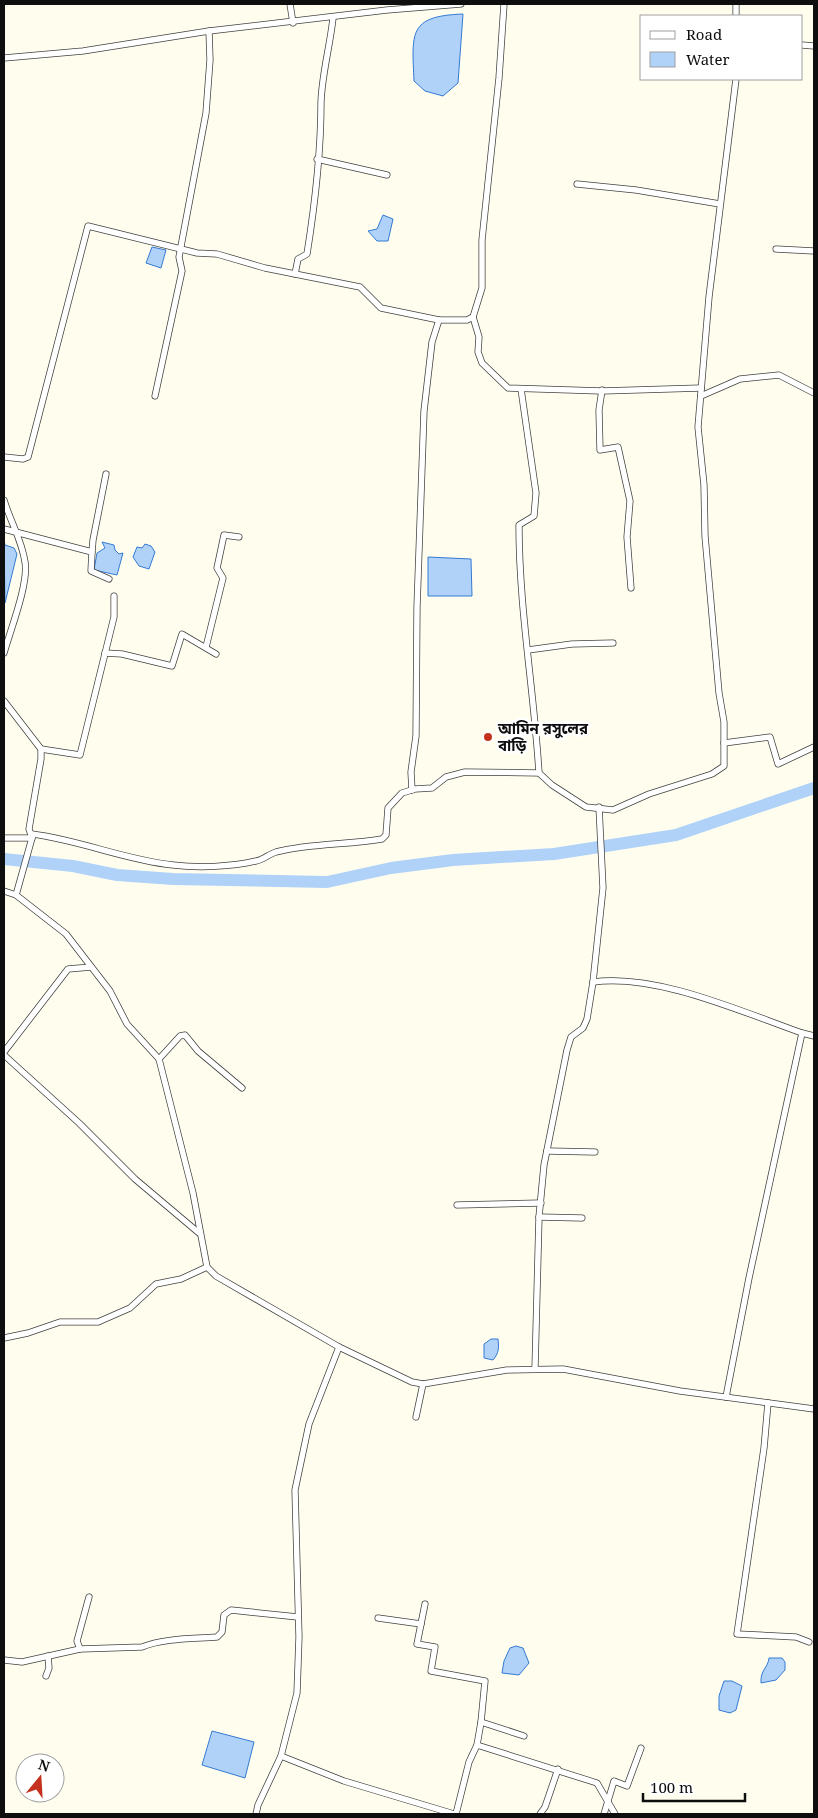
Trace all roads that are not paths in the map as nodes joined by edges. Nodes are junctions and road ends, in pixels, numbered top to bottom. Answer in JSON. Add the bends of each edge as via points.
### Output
{"nodes":[{"id":1,"x":290,"y":4,"type":"edge"},
{"id":2,"x":461,"y":4,"type":"edge"},
{"id":3,"x":504,"y":4,"type":"edge"},
{"id":4,"x":388,"y":7,"type":"edge"},
{"id":5,"x":333,"y":18,"type":"junction"},
{"id":6,"x":293,"y":23,"type":"junction"},
{"id":7,"x":209,"y":32,"type":"junction"},
{"id":8,"x":4,"y":58,"type":"edge"},
{"id":9,"x":736,"y":80,"type":"edge"},
{"id":10,"x":317,"y":159,"type":"junction"},
{"id":11,"x":387,"y":175,"type":"dead end"},
{"id":12,"x":577,"y":184,"type":"dead end"},
{"id":13,"x":720,"y":204,"type":"junction"},
{"id":14,"x":182,"y":248,"type":"junction"},
{"id":15,"x":776,"y":249,"type":"dead end"},
{"id":16,"x":814,"y":251,"type":"edge"},
{"id":17,"x":295,"y":274,"type":"junction"},
{"id":18,"x":473,"y":317,"type":"junction"},
{"id":19,"x":439,"y":320,"type":"junction"},
{"id":20,"x":701,"y":388,"type":"junction"},
{"id":21,"x":521,"y":389,"type":"junction"},
{"id":22,"x":602,"y":390,"type":"junction"},
{"id":23,"x":814,"y":392,"type":"edge"},
{"id":24,"x":155,"y":396,"type":"dead end"},
{"id":25,"x":701,"y":396,"type":"junction"},
{"id":26,"x":4,"y":457,"type":"edge"},
{"id":27,"x":106,"y":474,"type":"dead end"},
{"id":28,"x":4,"y":500,"type":"edge"},
{"id":29,"x":4,"y":529,"type":"edge"},
{"id":30,"x":17,"y":534,"type":"junction"},
{"id":31,"x":239,"y":537,"type":"dead end"},
{"id":32,"x":92,"y":552,"type":"junction"},
{"id":33,"x":109,"y":580,"type":"dead end"},
{"id":34,"x":631,"y":588,"type":"dead end"},
{"id":35,"x":114,"y":596,"type":"dead end"},
{"id":36,"x":613,"y":643,"type":"dead end"},
{"id":37,"x":206,"y":647,"type":"junction"},
{"id":38,"x":528,"y":650,"type":"junction"},
{"id":39,"x":4,"y":653,"type":"edge"},
{"id":40,"x":106,"y":653,"type":"junction"},
{"id":41,"x":216,"y":654,"type":"dead end"},
{"id":42,"x":4,"y":701,"type":"edge"},
{"id":43,"x":724,"y":743,"type":"junction"},
{"id":44,"x":814,"y":747,"type":"edge"},
{"id":45,"x":41,"y":749,"type":"junction"},
{"id":46,"x":540,"y":774,"type":"junction"},
{"id":47,"x":412,"y":790,"type":"junction"},
{"id":48,"x":599,"y":807,"type":"junction"},
{"id":49,"x":4,"y":838,"type":"edge"},
{"id":50,"x":32,"y":838,"type":"junction"},
{"id":51,"x":4,"y":891,"type":"edge"},
{"id":52,"x":16,"y":895,"type":"junction"},
{"id":53,"x":92,"y":967,"type":"junction"},
{"id":54,"x":593,"y":982,"type":"junction"},
{"id":55,"x":802,"y":1033,"type":"junction"},
{"id":56,"x":814,"y":1036,"type":"edge"},
{"id":57,"x":4,"y":1053,"type":"edge"},
{"id":58,"x":159,"y":1059,"type":"junction"},
{"id":59,"x":242,"y":1088,"type":"dead end"},
{"id":60,"x":547,"y":1151,"type":"junction"},
{"id":61,"x":595,"y":1152,"type":"dead end"},
{"id":62,"x":541,"y":1204,"type":"junction"},
{"id":63,"x":457,"y":1205,"type":"dead end"},
{"id":64,"x":539,"y":1217,"type":"junction"},
{"id":65,"x":582,"y":1218,"type":"dead end"},
{"id":66,"x":199,"y":1233,"type":"junction"},
{"id":67,"x":207,"y":1267,"type":"junction"},
{"id":68,"x":4,"y":1338,"type":"edge"},
{"id":69,"x":339,"y":1347,"type":"junction"},
{"id":70,"x":536,"y":1368,"type":"junction"},
{"id":71,"x":423,"y":1384,"type":"junction"},
{"id":72,"x":726,"y":1397,"type":"junction"},
{"id":73,"x":768,"y":1403,"type":"junction"},
{"id":74,"x":814,"y":1409,"type":"edge"},
{"id":75,"x":416,"y":1417,"type":"dead end"},
{"id":76,"x":89,"y":1597,"type":"dead end"},
{"id":77,"x":425,"y":1604,"type":"dead end"},
{"id":78,"x":298,"y":1617,"type":"junction"},
{"id":79,"x":378,"y":1618,"type":"dead end"},
{"id":80,"x":421,"y":1624,"type":"junction"},
{"id":81,"x":809,"y":1642,"type":"dead end"},
{"id":82,"x":80,"y":1649,"type":"junction"},
{"id":83,"x":48,"y":1656,"type":"junction"},
{"id":84,"x":4,"y":1660,"type":"edge"},
{"id":85,"x":46,"y":1676,"type":"dead end"},
{"id":86,"x":481,"y":1722,"type":"junction"},
{"id":87,"x":524,"y":1736,"type":"dead end"},
{"id":88,"x":477,"y":1745,"type":"junction"},
{"id":89,"x":641,"y":1748,"type":"dead end"},
{"id":90,"x":281,"y":1756,"type":"junction"},
{"id":91,"x":558,"y":1769,"type":"junction"},
{"id":92,"x":608,"y":1802,"type":"junction"},
{"id":93,"x":256,"y":1814,"type":"edge"},
{"id":94,"x":455,"y":1814,"type":"edge"},
{"id":95,"x":540,"y":1814,"type":"edge"},
{"id":96,"x":604,"y":1814,"type":"edge"},
{"id":97,"x":615,"y":1814,"type":"edge"}],
"edges":[{"from":1,"to":6,"type":"street"},
{"from":2,"to":4,"type":"street"},
{"from":3,"to":18,"type":"street","via":[[500,78],[482,240],[482,288]]},
{"from":4,"to":5,"type":"street"},
{"from":5,"to":6,"type":"street"},
{"from":5,"to":10,"type":"street"},
{"from":6,"to":7,"type":"street"},
{"from":7,"to":8,"type":"street","via":[[93,50]]},
{"from":7,"to":14,"type":"street","via":[[206,113]]},
{"from":9,"to":13,"type":"street"},
{"from":10,"to":11,"type":"street"},
{"from":10,"to":17,"type":"street","via":[[317,190],[307,254],[298,259]]},
{"from":12,"to":13,"type":"street","via":[[641,190]]},
{"from":13,"to":20,"type":"street"},
{"from":14,"to":17,"type":"street"},
{"from":14,"to":24,"type":"street","via":[[179,257],[182,271]]},
{"from":14,"to":26,"type":"street","via":[[88,226],[28,458]]},
{"from":15,"to":16,"type":"street"},
{"from":17,"to":19,"type":"street","via":[[360,287],[381,308]]},
{"from":18,"to":19,"type":"street"},
{"from":18,"to":21,"type":"street","via":[[482,363],[508,388]]},
{"from":19,"to":47,"type":"street","via":[[432,342],[424,412]]},
{"from":20,"to":22,"type":"street"},
{"from":20,"to":25,"type":"street"},
{"from":21,"to":22,"type":"street"},
{"from":21,"to":38,"type":"street","via":[[536,493],[534,516],[519,525],[520,584]]},
{"from":22,"to":34,"type":"street","via":[[600,450],[618,447],[630,501],[627,537]]},
{"from":23,"to":25,"type":"street","via":[[779,375],[740,379]]},
{"from":25,"to":43,"type":"street","via":[[698,427],[704,485],[703,510]]},
{"from":27,"to":32,"type":"street"},
{"from":28,"to":30,"type":"street"},
{"from":29,"to":30,"type":"street"},
{"from":30,"to":32,"type":"street"},
{"from":30,"to":39,"type":"street","via":[[26,565]]},
{"from":31,"to":37,"type":"street","via":[[224,535],[217,568],[223,578]]},
{"from":32,"to":33,"type":"street","via":[[91,571]]},
{"from":35,"to":40,"type":"street","via":[[114,617]]},
{"from":36,"to":38,"type":"street"},
{"from":37,"to":40,"type":"street","via":[[182,634],[172,666]]},
{"from":37,"to":41,"type":"street"},
{"from":38,"to":46,"type":"street"},
{"from":40,"to":45,"type":"street","via":[[80,755]]},
{"from":42,"to":45,"type":"street"},
{"from":43,"to":44,"type":"street","via":[[770,737],[778,764]]},
{"from":43,"to":48,"type":"street","via":[[724,766],[712,774],[649,794],[613,810]]},
{"from":45,"to":50,"type":"street","via":[[29,829]]},
{"from":46,"to":47,"type":"street","via":[[465,772],[446,777],[432,788]]},
{"from":46,"to":48,"type":"street","via":[[586,807]]},
{"from":47,"to":50,"type":"street","via":[[402,793],[388,808],[386,835],[382,839],[275,852],[258,861],[238,864],[174,866],[59,838],[32,834]]},
{"from":48,"to":54,"type":"street","via":[[602,888]]},
{"from":49,"to":50,"type":"street"},
{"from":50,"to":52,"type":"street"},
{"from":51,"to":52,"type":"street"},
{"from":52,"to":53,"type":"street","via":[[66,934]]},
{"from":53,"to":57,"type":"street","via":[[68,969]]},
{"from":53,"to":58,"type":"street","via":[[127,1024]]},
{"from":54,"to":55,"type":"street","via":[[625,980],[672,990]]},
{"from":54,"to":60,"type":"street","via":[[587,1019],[583,1028],[571,1037],[567,1050]]},
{"from":55,"to":56,"type":"street"},
{"from":55,"to":72,"type":"street"},
{"from":57,"to":66,"type":"street","via":[[135,1179]]},
{"from":58,"to":59,"type":"street","via":[[180,1036],[185,1035],[204,1057]]},
{"from":58,"to":66,"type":"street"},
{"from":60,"to":61,"type":"street"},
{"from":60,"to":62,"type":"street"},
{"from":62,"to":63,"type":"street"},
{"from":62,"to":64,"type":"street"},
{"from":64,"to":65,"type":"street"},
{"from":64,"to":70,"type":"street"},
{"from":66,"to":67,"type":"street"},
{"from":67,"to":68,"type":"street","via":[[182,1279],[156,1284],[130,1308],[98,1322],[60,1322]]},
{"from":67,"to":69,"type":"street","via":[[216,1276]]},
{"from":69,"to":71,"type":"street","via":[[412,1382]]},
{"from":69,"to":78,"type":"street","via":[[309,1424],[295,1490]]},
{"from":70,"to":71,"type":"street"},
{"from":70,"to":72,"type":"street","via":[[563,1369]]},
{"from":71,"to":75,"type":"street"},
{"from":72,"to":73,"type":"street"},
{"from":73,"to":74,"type":"street"},
{"from":73,"to":81,"type":"street","via":[[737,1634],[796,1637]]},
{"from":76,"to":82,"type":"street","via":[[77,1641]]},
{"from":77,"to":80,"type":"street"},
{"from":78,"to":82,"type":"street","via":[[231,1610],[224,1614],[222,1632],[217,1638],[192,1637],[142,1647]]},
{"from":78,"to":90,"type":"street","via":[[297,1693]]},
{"from":79,"to":80,"type":"street"},
{"from":80,"to":86,"type":"street","via":[[417,1644],[435,1647],[432,1671],[485,1681]]},
{"from":82,"to":83,"type":"street"},
{"from":83,"to":84,"type":"street","via":[[22,1662]]},
{"from":83,"to":85,"type":"street"},
{"from":86,"to":87,"type":"street"},
{"from":86,"to":88,"type":"street"},
{"from":88,"to":91,"type":"street"},
{"from":88,"to":94,"type":"street"},
{"from":89,"to":92,"type":"street","via":[[627,1786],[614,1781]]},
{"from":90,"to":93,"type":"street"},
{"from":90,"to":94,"type":"street","via":[[344,1782]]},
{"from":91,"to":92,"type":"street","via":[[597,1783]]},
{"from":91,"to":95,"type":"street","via":[[546,1807]]},
{"from":92,"to":96,"type":"street"},
{"from":92,"to":97,"type":"street"}]}
